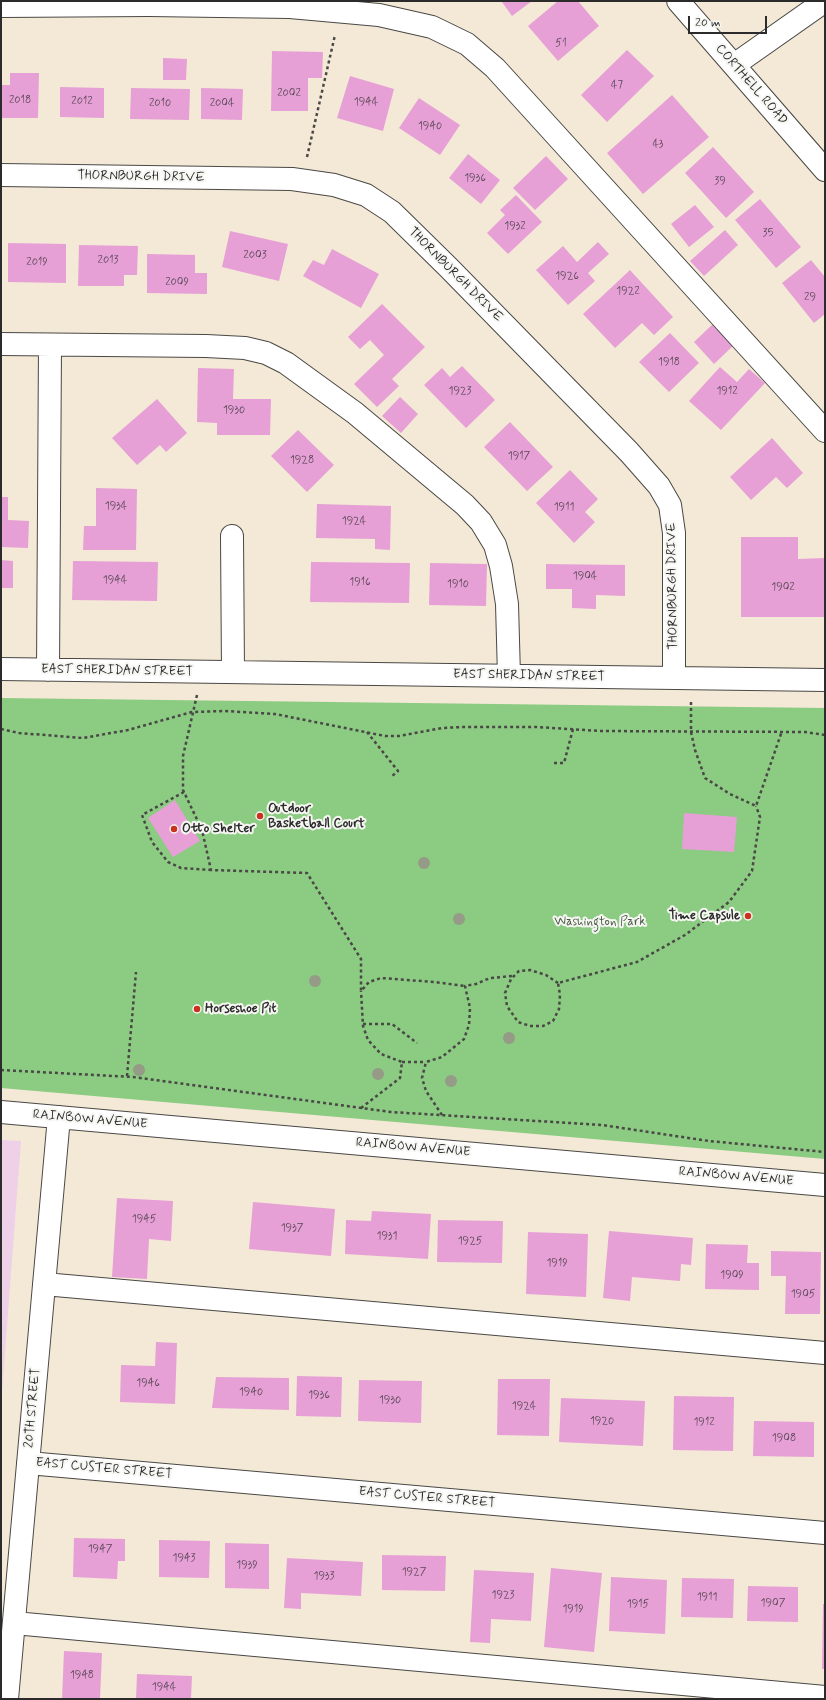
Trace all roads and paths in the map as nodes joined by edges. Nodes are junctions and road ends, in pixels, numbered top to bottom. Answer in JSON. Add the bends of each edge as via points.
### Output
{"nodes":[{"id":1,"x":678,"y":1,"type":"edge"},
{"id":2,"x":825,"y":1,"type":"edge"},
{"id":3,"x":1,"y":6,"type":"edge"},
{"id":4,"x":340,"y":12,"type":"junction"},
{"id":5,"x":734,"y":65,"type":"junction"},
{"id":6,"x":825,"y":170,"type":"edge"},
{"id":7,"x":1,"y":176,"type":"edge"},
{"id":8,"x":302,"y":180,"type":"junction"},
{"id":9,"x":1,"y":344,"type":"edge"},
{"id":10,"x":50,"y":345,"type":"junction"},
{"id":11,"x":825,"y":431,"type":"edge"},
{"id":12,"x":232,"y":536,"type":"dead end"},
{"id":13,"x":1,"y":669,"type":"edge"},
{"id":14,"x":48,"y":670,"type":"junction"},
{"id":15,"x":204,"y":672,"type":"junction"},
{"id":16,"x":233,"y":672,"type":"junction"},
{"id":17,"x":509,"y":676,"type":"junction"},
{"id":18,"x":682,"y":678,"type":"junction"},
{"id":19,"x":825,"y":680,"type":"edge"},
{"id":20,"x":192,"y":712,"type":"junction"},
{"id":21,"x":1,"y":729,"type":"edge"},
{"id":22,"x":573,"y":729,"type":"junction"},
{"id":23,"x":782,"y":731,"type":"junction"},
{"id":24,"x":367,"y":732,"type":"junction"},
{"id":25,"x":691,"y":732,"type":"junction"},
{"id":26,"x":825,"y":736,"type":"edge"},
{"id":27,"x":554,"y":763,"type":"dead end"},
{"id":28,"x":391,"y":777,"type":"dead end"},
{"id":29,"x":184,"y":792,"type":"junction"},
{"id":30,"x":756,"y":806,"type":"junction"},
{"id":31,"x":211,"y":870,"type":"junction"},
{"id":32,"x":136,"y":972,"type":"dead end"},
{"id":33,"x":514,"y":976,"type":"junction"},
{"id":34,"x":558,"y":983,"type":"junction"},
{"id":35,"x":465,"y":986,"type":"junction"},
{"id":36,"x":361,"y":991,"type":"junction"},
{"id":37,"x":363,"y":1024,"type":"junction"},
{"id":38,"x":417,"y":1043,"type":"dead end"},
{"id":39,"x":402,"y":1062,"type":"junction"},
{"id":40,"x":426,"y":1062,"type":"junction"},
{"id":41,"x":1,"y":1070,"type":"edge"},
{"id":42,"x":127,"y":1076,"type":"junction"},
{"id":43,"x":360,"y":1108,"type":"junction"},
{"id":44,"x":1,"y":1112,"type":"edge"},
{"id":45,"x":442,"y":1115,"type":"junction"},
{"id":46,"x":59,"y":1117,"type":"junction"},
{"id":47,"x":825,"y":1152,"type":"edge"},
{"id":48,"x":825,"y":1185,"type":"edge"},
{"id":49,"x":44,"y":1284,"type":"junction"},
{"id":50,"x":825,"y":1353,"type":"edge"},
{"id":51,"x":28,"y":1463,"type":"junction"},
{"id":52,"x":825,"y":1533,"type":"edge"},
{"id":53,"x":14,"y":1623,"type":"junction"},
{"id":54,"x":825,"y":1697,"type":"edge"},
{"id":55,"x":7,"y":1699,"type":"edge"}],
"edges":[{"from":1,"to":5,"type":"street","name":"CORTHELL ROAD"},
{"from":2,"to":5,"type":"street"},
{"from":3,"to":4,"type":"street","via":[[149,5],[290,8]]},
{"from":4,"to":8,"type":"path"},
{"from":4,"to":11,"type":"street","via":[[379,15],[432,27],[467,44],[496,68]]},
{"from":5,"to":6,"type":"street","name":"CORTHELL ROAD"},
{"from":7,"to":8,"type":"street","name":"THORNBURGH DRIVE"},
{"from":8,"to":18,"type":"street","name":"THORNBURGH DRIVE","via":[[334,185],[366,195],[392,212],[618,441],[658,486],[670,505],[674,533]]},
{"from":9,"to":10,"type":"street"},
{"from":10,"to":14,"type":"street"},
{"from":10,"to":17,"type":"street","via":[[245,348],[266,353],[286,363],[342,404],[465,505],[481,522],[495,544],[501,566],[506,604]]},
{"from":12,"to":16,"type":"street"},
{"from":13,"to":14,"type":"street","name":"EAST SHERIDAN STREET"},
{"from":14,"to":15,"type":"street","name":"EAST SHERIDAN STREET"},
{"from":15,"to":16,"type":"street","name":"EAST SHERIDAN STREET"},
{"from":15,"to":20,"type":"path"},
{"from":16,"to":17,"type":"street","name":"EAST SHERIDAN STREET"},
{"from":17,"to":18,"type":"street","name":"EAST SHERIDAN STREET"},
{"from":18,"to":19,"type":"street","name":"EAST SHERIDAN STREET"},
{"from":18,"to":25,"type":"path"},
{"from":20,"to":21,"type":"path","via":[[128,730],[83,738],[19,733]]},
{"from":20,"to":24,"type":"path","via":[[275,714]]},
{"from":20,"to":29,"type":"path","via":[[183,756]]},
{"from":22,"to":24,"type":"path","via":[[463,727],[399,736]]},
{"from":22,"to":25,"type":"path"},
{"from":22,"to":27,"type":"path","via":[[564,763]]},
{"from":23,"to":25,"type":"path"},
{"from":23,"to":26,"type":"path"},
{"from":23,"to":30,"type":"path"},
{"from":24,"to":28,"type":"path","via":[[398,771]]},
{"from":25,"to":30,"type":"path","via":[[705,778]]},
{"from":29,"to":31,"type":"path","via":[[202,830]]},
{"from":29,"to":31,"type":"path","via":[[142,815],[152,842],[168,862],[180,868]]},
{"from":30,"to":34,"type":"path","via":[[760,817],[752,871],[729,902],[685,935],[637,962]]},
{"from":31,"to":36,"type":"path","via":[[307,873],[361,959]]},
{"from":32,"to":42,"type":"path"},
{"from":33,"to":34,"type":"path","via":[[520,971],[530,970],[546,975]]},
{"from":33,"to":34,"type":"path","via":[[505,993],[507,1006],[518,1022],[530,1026],[543,1026],[552,1020],[559,1009]]},
{"from":33,"to":35,"type":"path","via":[[490,978]]},
{"from":35,"to":36,"type":"path","via":[[381,978],[369,982]]},
{"from":35,"to":40,"type":"path","via":[[470,1008],[469,1025],[464,1039],[442,1057]]},
{"from":36,"to":37,"type":"path"},
{"from":37,"to":38,"type":"path","via":[[392,1024]]},
{"from":37,"to":39,"type":"path","via":[[368,1040],[381,1054]]},
{"from":39,"to":40,"type":"path"},
{"from":39,"to":43,"type":"path","via":[[400,1078]]},
{"from":40,"to":45,"type":"path","via":[[422,1078],[426,1091]]},
{"from":41,"to":42,"type":"path"},
{"from":42,"to":43,"type":"path"},
{"from":43,"to":45,"type":"path"},
{"from":44,"to":46,"type":"street","name":"RAINBOW AVENUE"},
{"from":45,"to":47,"type":"path","via":[[602,1125],[709,1142]]},
{"from":46,"to":48,"type":"street","name":"RAINBOW AVENUE"},
{"from":46,"to":49,"type":"street","name":"20TH STREET"},
{"from":49,"to":50,"type":"street"},
{"from":49,"to":51,"type":"street","name":"20TH STREET"},
{"from":51,"to":52,"type":"street","name":"EAST CUSTER STREET"},
{"from":51,"to":53,"type":"street","name":"20TH STREET"},
{"from":53,"to":54,"type":"street"},
{"from":53,"to":55,"type":"street","name":"20TH STREET"}]}
